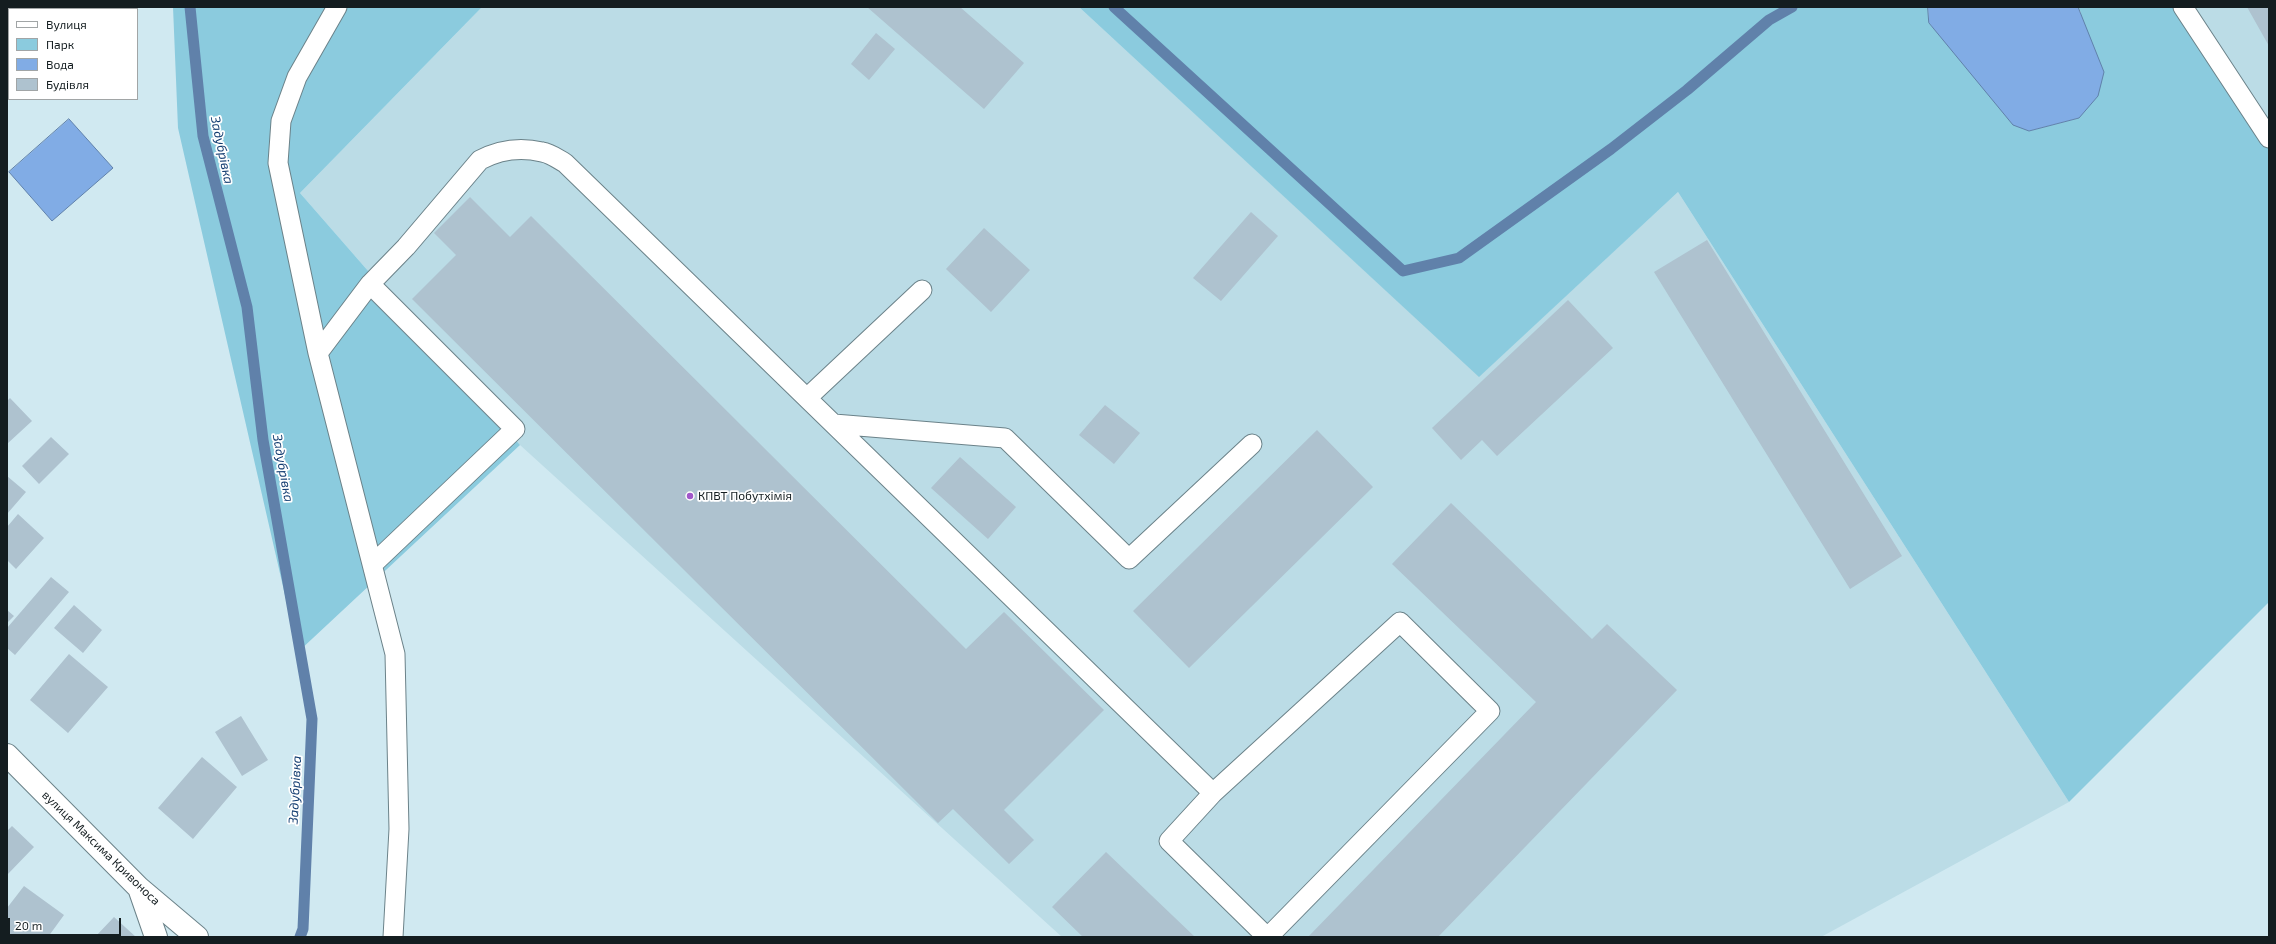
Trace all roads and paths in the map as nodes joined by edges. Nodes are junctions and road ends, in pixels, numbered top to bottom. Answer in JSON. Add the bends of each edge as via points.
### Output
{"nodes":[{"id":1,"x":337,"y":7,"type":"edge"},
{"id":2,"x":2183,"y":7,"type":"edge"},
{"id":3,"x":2269,"y":138,"type":"edge"},
{"id":4,"x":370,"y":284,"type":"junction"},
{"id":5,"x":922,"y":290,"type":"dead end"},
{"id":6,"x":318,"y":353,"type":"junction"},
{"id":7,"x":807,"y":398,"type":"junction"},
{"id":8,"x":834,"y":424,"type":"junction"},
{"id":9,"x":1252,"y":444,"type":"dead end"},
{"id":10,"x":373,"y":564,"type":"junction"},
{"id":11,"x":7,"y":755,"type":"edge"},
{"id":12,"x":1214,"y":793,"type":"junction"},
{"id":13,"x":139,"y":888,"type":"junction"},
{"id":14,"x":156,"y":937,"type":"edge"},
{"id":15,"x":197,"y":937,"type":"edge"},
{"id":16,"x":393,"y":937,"type":"edge"},
{"id":17,"x":1267,"y":937,"type":"edge"}],
"edges":[{"from":1,"to":6,"type":"lane","via":[[297,77],[281,121],[278,163]]},
{"from":2,"to":3,"type":"lane"},
{"from":4,"to":6,"type":"lane"},
{"from":4,"to":7,"type":"lane","via":[[406,247],[480,160],[494,153],[515,150],[543,152],[565,163]]},
{"from":4,"to":10,"type":"lane","via":[[515,429]]},
{"from":5,"to":7,"type":"lane"},
{"from":6,"to":10,"type":"lane"},
{"from":7,"to":8,"type":"lane"},
{"from":8,"to":9,"type":"lane","via":[[1005,438],[1129,559]]},
{"from":8,"to":12,"type":"lane"},
{"from":10,"to":16,"type":"lane","via":[[395,654],[399,828]]},
{"from":11,"to":13,"type":"street","name":"вулиця Максима Кривоноса"},
{"from":12,"to":17,"type":"lane","via":[[1169,841]]},
{"from":12,"to":17,"type":"lane","via":[[1400,622],[1490,711]]},
{"from":13,"to":14,"type":"street"},
{"from":13,"to":15,"type":"street","name":"вулиця Максима Кривоноса"}]}
